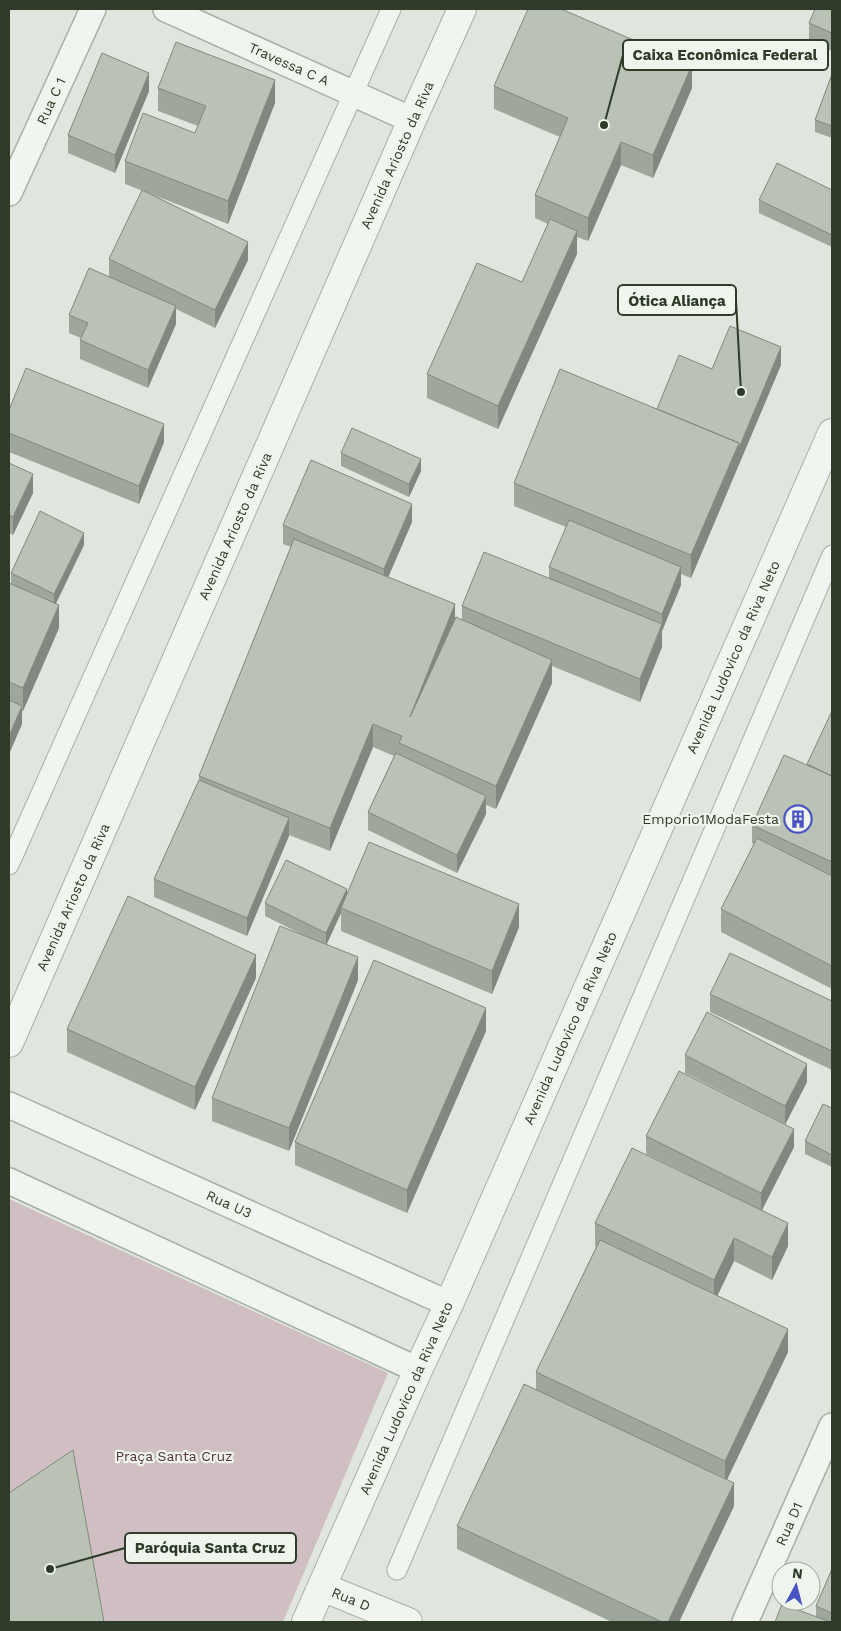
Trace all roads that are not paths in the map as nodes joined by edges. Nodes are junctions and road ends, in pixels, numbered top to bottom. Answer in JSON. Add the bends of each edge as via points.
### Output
{"nodes":[{"id":1,"x":93,"y":9,"type":"edge"},
{"id":2,"x":166,"y":9,"type":"edge"},
{"id":3,"x":391,"y":9,"type":"edge"},
{"id":4,"x":462,"y":9,"type":"edge"},
{"id":5,"x":353,"y":93,"type":"junction"},
{"id":6,"x":412,"y":120,"type":"junction"},
{"id":7,"x":9,"y":193,"type":"edge"},
{"id":8,"x":832,"y":433,"type":"edge"},
{"id":9,"x":832,"y":555,"type":"edge"},
{"id":10,"x":9,"y":865,"type":"edge"},
{"id":11,"x":9,"y":1043,"type":"edge"},
{"id":12,"x":9,"y":1104,"type":"edge"},
{"id":13,"x":9,"y":1180,"type":"edge"},
{"id":14,"x":449,"y":1304,"type":"junction"},
{"id":15,"x":418,"y":1370,"type":"junction"},
{"id":16,"x":832,"y":1426,"type":"edge"},
{"id":17,"x":397,"y":1570,"type":"dead end"},
{"id":18,"x":322,"y":1587,"type":"junction"},
{"id":19,"x":306,"y":1622,"type":"edge"},
{"id":20,"x":408,"y":1622,"type":"edge"},
{"id":21,"x":745,"y":1622,"type":"edge"}],
"edges":[{"from":1,"to":7,"type":"street","name":"Rua C 1"},
{"from":2,"to":5,"type":"street","name":"Travessa C A"},
{"from":3,"to":5,"type":"street"},
{"from":4,"to":6,"type":"street","name":"Avenida Ariosto da Riva"},
{"from":5,"to":6,"type":"street","name":"Travessa C A"},
{"from":5,"to":10,"type":"street"},
{"from":6,"to":11,"type":"street","name":"Avenida Ariosto da Riva"},
{"from":8,"to":14,"type":"street","name":"Avenida Ludovico da Riva Neto"},
{"from":9,"to":17,"type":"street"},
{"from":12,"to":14,"type":"street","name":"Rua U3"},
{"from":13,"to":15,"type":"street"},
{"from":14,"to":15,"type":"street","name":"Avenida Ludovico da Riva Neto"},
{"from":15,"to":18,"type":"street","name":"Avenida Ludovico da Riva Neto"},
{"from":16,"to":21,"type":"street","name":"Rua D1"},
{"from":18,"to":19,"type":"street","name":"Avenida Ludovico da Riva Neto"},
{"from":18,"to":20,"type":"street","name":"Rua D"}]}
